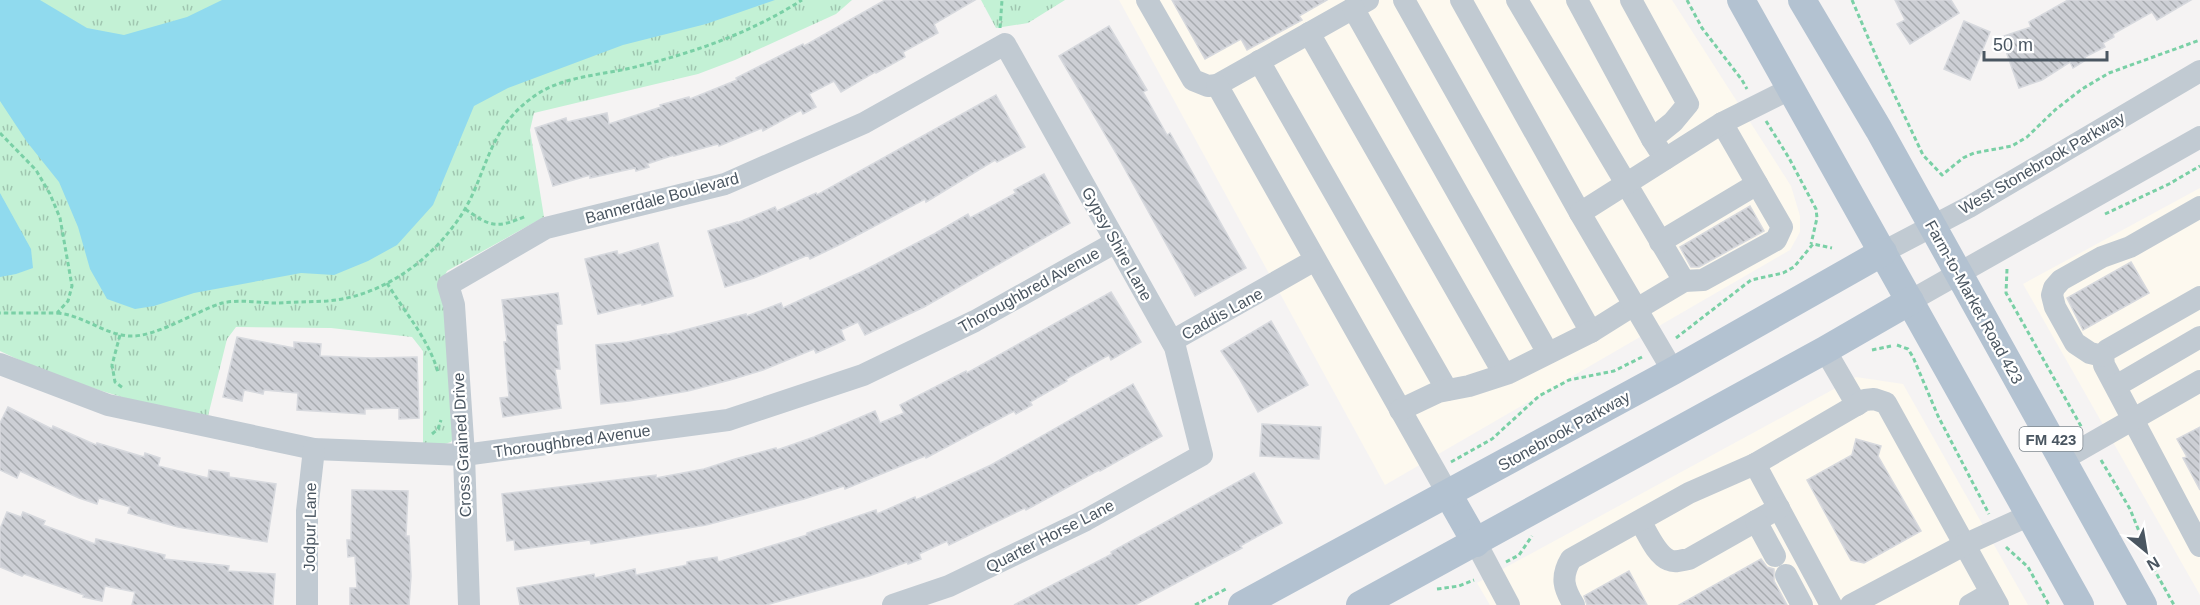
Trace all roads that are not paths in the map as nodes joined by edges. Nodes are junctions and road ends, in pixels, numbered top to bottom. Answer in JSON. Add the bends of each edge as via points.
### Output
{"nodes":[{"id":1,"x":1147,"y":0,"type":"edge"},
{"id":2,"x":1404,"y":0,"type":"edge"},
{"id":3,"x":1461,"y":0,"type":"edge"},
{"id":4,"x":1517,"y":0,"type":"edge"},
{"id":5,"x":1577,"y":0,"type":"edge"},
{"id":6,"x":1631,"y":0,"type":"edge"},
{"id":7,"x":1741,"y":0,"type":"edge"},
{"id":8,"x":1802,"y":0,"type":"edge"},
{"id":9,"x":1360,"y":4,"type":"edge"},
{"id":10,"x":1309,"y":33,"type":"junction"},
{"id":11,"x":1002,"y":46,"type":"joint"},
{"id":12,"x":1258,"y":62,"type":"junction"},
{"id":13,"x":2200,"y":71,"type":"edge"},
{"id":14,"x":1217,"y":85,"type":"junction"},
{"id":15,"x":1792,"y":88,"type":"junction"},
{"id":16,"x":1722,"y":123,"type":"junction"},
{"id":17,"x":2200,"y":137,"type":"edge"},
{"id":18,"x":1652,"y":139,"type":"junction"},
{"id":19,"x":1665,"y":159,"type":"junction"},
{"id":20,"x":1626,"y":184,"type":"junction"},
{"id":21,"x":1757,"y":184,"type":"junction"},
{"id":22,"x":2200,"y":207,"type":"edge"},
{"id":23,"x":1580,"y":213,"type":"junction"},
{"id":24,"x":1932,"y":226,"type":"junction"},
{"id":25,"x":1116,"y":242,"type":"junction"},
{"id":26,"x":1660,"y":242,"type":"junction"},
{"id":27,"x":1883,"y":252,"type":"junction"},
{"id":28,"x":1316,"y":260,"type":"junction"},
{"id":29,"x":1958,"y":274,"type":"junction"},
{"id":30,"x":1684,"y":281,"type":"junction"},
{"id":31,"x":448,"y":285,"type":"joint"},
{"id":32,"x":2200,"y":297,"type":"edge"},
{"id":33,"x":1910,"y":301,"type":"junction"},
{"id":34,"x":1636,"y":307,"type":"junction"},
{"id":35,"x":1591,"y":332,"type":"junction"},
{"id":36,"x":2200,"y":337,"type":"edge"},
{"id":37,"x":1172,"y":341,"type":"junction"},
{"id":38,"x":1826,"y":350,"type":"junction"},
{"id":39,"x":1548,"y":353,"type":"junction"},
{"id":40,"x":2103,"y":356,"type":"junction"},
{"id":41,"x":1666,"y":359,"type":"junction"},
{"id":42,"x":0,"y":364,"type":"edge"},
{"id":43,"x":1504,"y":374,"type":"junction"},
{"id":44,"x":2200,"y":381,"type":"edge"},
{"id":45,"x":2116,"y":386,"type":"junction"},
{"id":46,"x":1447,"y":390,"type":"junction"},
{"id":47,"x":1857,"y":405,"type":"junction"},
{"id":48,"x":1400,"y":410,"type":"junction"},
{"id":49,"x":2134,"y":418,"type":"junction"},
{"id":50,"x":314,"y":450,"type":"junction"},
{"id":51,"x":464,"y":455,"type":"junction"},
{"id":52,"x":1202,"y":455,"type":"joint"},
{"id":53,"x":2062,"y":460,"type":"junction"},
{"id":54,"x":1755,"y":464,"type":"junction"},
{"id":55,"x":1441,"y":482,"type":"junction"},
{"id":56,"x":1779,"y":508,"type":"junction"},
{"id":57,"x":2030,"y":515,"type":"junction"},
{"id":58,"x":1640,"y":520,"type":"junction"},
{"id":59,"x":1756,"y":521,"type":"junction"},
{"id":60,"x":1476,"y":543,"type":"junction"},
{"id":61,"x":1964,"y":544,"type":"junction"},
{"id":62,"x":2200,"y":546,"type":"edge"},
{"id":63,"x":1238,"y":595,"type":"edge"},
{"id":64,"x":1995,"y":599,"type":"edge"},
{"id":65,"x":307,"y":605,"type":"edge"},
{"id":66,"x":469,"y":605,"type":"edge"},
{"id":67,"x":893,"y":605,"type":"edge"},
{"id":68,"x":1360,"y":605,"type":"edge"},
{"id":69,"x":1509,"y":605,"type":"edge"},
{"id":70,"x":1574,"y":605,"type":"edge"},
{"id":71,"x":1802,"y":605,"type":"edge"},
{"id":72,"x":1831,"y":605,"type":"edge"},
{"id":73,"x":1851,"y":605,"type":"edge"},
{"id":74,"x":1970,"y":605,"type":"edge"},
{"id":75,"x":2080,"y":605,"type":"edge"},
{"id":76,"x":2143,"y":605,"type":"edge"}],
"edges":[{"from":1,"to":14,"type":"street","via":[[1193,80]]},
{"from":2,"to":35,"type":"street"},
{"from":3,"to":23,"type":"street"},
{"from":4,"to":20,"type":"street"},
{"from":5,"to":18,"type":"street"},
{"from":6,"to":18,"type":"street","via":[[1688,104]]},
{"from":7,"to":15,"type":"main road","number":"FM 423"},
{"from":8,"to":24,"type":"main road","name":"Farm-to-Market Road 423","number":"FM 423"},
{"from":9,"to":10,"type":"street"},
{"from":9,"to":39,"type":"street"},
{"from":10,"to":12,"type":"street"},
{"from":10,"to":43,"type":"street"},
{"from":11,"to":25,"type":"street","name":"Gypsy Shire Lane"},
{"from":11,"to":31,"type":"street","name":"Bannerdale Boulevard","via":[[864,123],[725,184],[546,228]]},
{"from":12,"to":14,"type":"street"},
{"from":12,"to":46,"type":"street"},
{"from":13,"to":24,"type":"street","name":"West Stonebrook Parkway"},
{"from":14,"to":28,"type":"street"},
{"from":15,"to":16,"type":"street"},
{"from":15,"to":27,"type":"main road","number":"FM 423"},
{"from":16,"to":19,"type":"street"},
{"from":16,"to":21,"type":"street"},
{"from":17,"to":29,"type":"street"},
{"from":18,"to":19,"type":"street"},
{"from":19,"to":20,"type":"street"},
{"from":20,"to":23,"type":"street"},
{"from":20,"to":26,"type":"street"},
{"from":21,"to":26,"type":"street"},
{"from":21,"to":30,"type":"street","via":[[1782,227],[1776,240],[1704,280]]},
{"from":22,"to":40,"type":"street","via":[[2130,248],[2102,257],[2054,288],[2055,307],[2075,343]]},
{"from":23,"to":34,"type":"street"},
{"from":24,"to":27,"type":"street","name":"West Stonebrook Parkway"},
{"from":24,"to":29,"type":"main road","name":"Farm-to-Market Road 423","number":"FM 423"},
{"from":25,"to":37,"type":"street","name":"Gypsy Shire Lane"},
{"from":25,"to":51,"type":"street","name":"Thoroughbred Avenue","via":[[975,321],[863,375],[728,420]]},
{"from":26,"to":30,"type":"street"},
{"from":27,"to":33,"type":"main road","number":"FM 423"},
{"from":27,"to":41,"type":"main road","name":"Stonebrook Parkway"},
{"from":28,"to":37,"type":"street","name":"Caddis Lane"},
{"from":28,"to":48,"type":"street"},
{"from":29,"to":33,"type":"street"},
{"from":29,"to":53,"type":"main road","name":"Farm-to-Market Road 423","number":"FM 423"},
{"from":30,"to":34,"type":"street"},
{"from":31,"to":51,"type":"street","name":"Cross Grained Drive","via":[[454,305]]},
{"from":32,"to":40,"type":"street","via":[[2107,350]]},
{"from":33,"to":38,"type":"main road"},
{"from":33,"to":57,"type":"main road","number":"FM 423"},
{"from":34,"to":35,"type":"street"},
{"from":34,"to":41,"type":"street"},
{"from":35,"to":39,"type":"street"},
{"from":36,"to":45,"type":"street"},
{"from":37,"to":52,"type":"street","name":"Gypsy Shire Lane"},
{"from":38,"to":47,"type":"street"},
{"from":38,"to":60,"type":"main road"},
{"from":39,"to":43,"type":"street"},
{"from":40,"to":45,"type":"street"},
{"from":41,"to":55,"type":"main road","name":"Stonebrook Parkway"},
{"from":42,"to":50,"type":"street","name":"Thoroughbred Avenue","via":[[108,405]]},
{"from":43,"to":46,"type":"street"},
{"from":44,"to":49,"type":"street"},
{"from":45,"to":49,"type":"street"},
{"from":46,"to":48,"type":"street"},
{"from":47,"to":54,"type":"street"},
{"from":47,"to":61,"type":"street","via":[[1874,399],[1886,403]]},
{"from":48,"to":55,"type":"street"},
{"from":49,"to":53,"type":"street"},
{"from":49,"to":62,"type":"street"},
{"from":50,"to":51,"type":"street","name":"Thoroughbred Avenue"},
{"from":50,"to":65,"type":"street","name":"Jodpur Lane","via":[[307,511]]},
{"from":51,"to":66,"type":"street","name":"Cross Grained Drive"},
{"from":52,"to":67,"type":"street","name":"Quarter Horse Lane","via":[[1075,525],[949,586]]},
{"from":53,"to":76,"type":"main road","name":"Farm-to-Market Road 423","number":"FM 423"},
{"from":54,"to":56,"type":"street"},
{"from":54,"to":58,"type":"street"},
{"from":55,"to":60,"type":"main road"},
{"from":55,"to":63,"type":"main road","name":"Stonebrook Parkway"},
{"from":56,"to":59,"type":"street"},
{"from":56,"to":72,"type":"street"},
{"from":57,"to":61,"type":"street"},
{"from":57,"to":75,"type":"main road","number":"FM 423"},
{"from":58,"to":59,"type":"street","via":[[1661,554],[1678,561],[1689,559]]},
{"from":58,"to":70,"type":"street","via":[[1570,559],[1565,568],[1565,590]]},
{"from":59,"to":71,"type":"street"},
{"from":60,"to":68,"type":"main road"},
{"from":60,"to":69,"type":"street"},
{"from":61,"to":64,"type":"street"},
{"from":61,"to":73,"type":"street"},
{"from":64,"to":74,"type":"street"}]}
